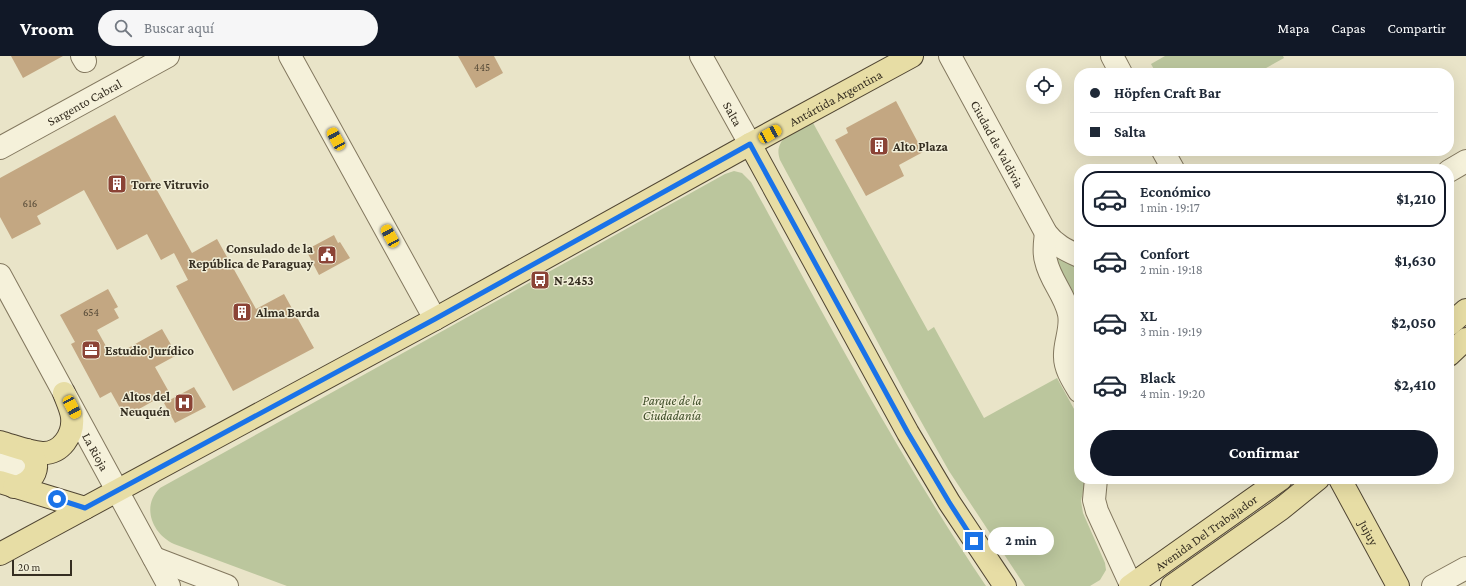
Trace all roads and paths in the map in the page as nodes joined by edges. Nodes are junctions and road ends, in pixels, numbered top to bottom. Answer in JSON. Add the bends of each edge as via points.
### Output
{"nodes":[{"id":1,"x":168,"y":56,"type":"edge"},
{"id":2,"x":290,"y":56,"type":"edge"},
{"id":3,"x":701,"y":56,"type":"edge"},
{"id":4,"x":912,"y":56,"type":"edge"},
{"id":5,"x":950,"y":56,"type":"edge"},
{"id":6,"x":1112,"y":56,"type":"edge"},
{"id":7,"x":1118,"y":68,"type":"edge"},
{"id":8,"x":750,"y":144,"type":"junction"},
{"id":9,"x":0,"y":148,"type":"edge"},
{"id":10,"x":1466,"y":161,"type":"edge"},
{"id":11,"x":1454,"y":168,"type":"edge"},
{"id":12,"x":1046,"y":233,"type":"junction"},
{"id":13,"x":1074,"y":254,"type":"edge"},
{"id":14,"x":0,"y":275,"type":"edge"},
{"id":15,"x":1466,"y":310,"type":"edge"},
{"id":16,"x":435,"y":319,"type":"junction"},
{"id":17,"x":1454,"y":321,"type":"edge"},
{"id":18,"x":1466,"y":339,"type":"edge"},
{"id":19,"x":1454,"y":350,"type":"edge"},
{"id":20,"x":1074,"y":381,"type":"edge"},
{"id":21,"x":64,"y":393,"type":"junction"},
{"id":22,"x":0,"y":442,"type":"edge"},
{"id":23,"x":12,"y":471,"type":"edge"},
{"id":24,"x":1096,"y":484,"type":"edge"},
{"id":25,"x":1275,"y":484,"type":"edge"},
{"id":26,"x":1312,"y":484,"type":"edge"},
{"id":27,"x":1343,"y":484,"type":"edge"},
{"id":28,"x":117,"y":490,"type":"junction"},
{"id":29,"x":85,"y":508,"type":"junction"},
{"id":30,"x":0,"y":554,"type":"edge"},
{"id":31,"x":154,"y":558,"type":"junction"},
{"id":32,"x":1466,"y":568,"type":"edge"},
{"id":33,"x":169,"y":586,"type":"edge"},
{"id":34,"x":227,"y":586,"type":"edge"},
{"id":35,"x":1005,"y":586,"type":"edge"},
{"id":36,"x":1131,"y":586,"type":"edge"},
{"id":37,"x":1172,"y":586,"type":"edge"},
{"id":38,"x":1398,"y":586,"type":"edge"},
{"id":39,"x":1433,"y":586,"type":"edge"}],
"edges":[{"from":1,"to":9,"type":"street","name":"Sargento Cabral"},
{"from":2,"to":16,"type":"street"},
{"from":3,"to":8,"type":"street","name":"Salta"},
{"from":4,"to":8,"type":"main road","name":"Antártida Argentina"},
{"from":5,"to":12,"type":"street","name":"Ciudad de Valdivia"},
{"from":6,"to":7,"type":"street"},
{"from":8,"to":16,"type":"main road","name":"Antártida Argentina"},
{"from":8,"to":35,"type":"main road","name":"Salta","via":[[915,445],[949,502]]},
{"from":10,"to":11,"type":"street"},
{"from":12,"to":13,"type":"street","name":"Ciudad de Valdivia","via":[[1052,241]]},
{"from":12,"to":20,"type":"street","via":[[1045,260],[1070,322],[1065,357]]},
{"from":14,"to":21,"type":"street","name":"La Rioja"},
{"from":15,"to":17,"type":"main road"},
{"from":16,"to":28,"type":"main road","name":"Antártida Argentina"},
{"from":18,"to":19,"type":"main road"},
{"from":21,"to":23,"type":"main road","via":[[71,416],[71,432],[67,439],[57,449],[43,453]]},
{"from":21,"to":28,"type":"street","name":"La Rioja"},
{"from":22,"to":23,"type":"main road"},
{"from":23,"to":29,"type":"main road"},
{"from":24,"to":36,"type":"street","via":[[1094,500],[1097,511]]},
{"from":25,"to":36,"type":"main road","name":"Avenida Del Trabajador"},
{"from":26,"to":37,"type":"main road","name":"Avenida Del Trabajador","via":[[1281,509]]},
{"from":27,"to":38,"type":"main road","name":"Jujuy"},
{"from":28,"to":29,"type":"main road","name":"Antártida Argentina"},
{"from":28,"to":31,"type":"street","name":"La Rioja"},
{"from":29,"to":30,"type":"main road","name":"Antártida Argentina"},
{"from":31,"to":33,"type":"street","name":"La Rioja"},
{"from":31,"to":34,"type":"street"},
{"from":32,"to":39,"type":"street"}]}
